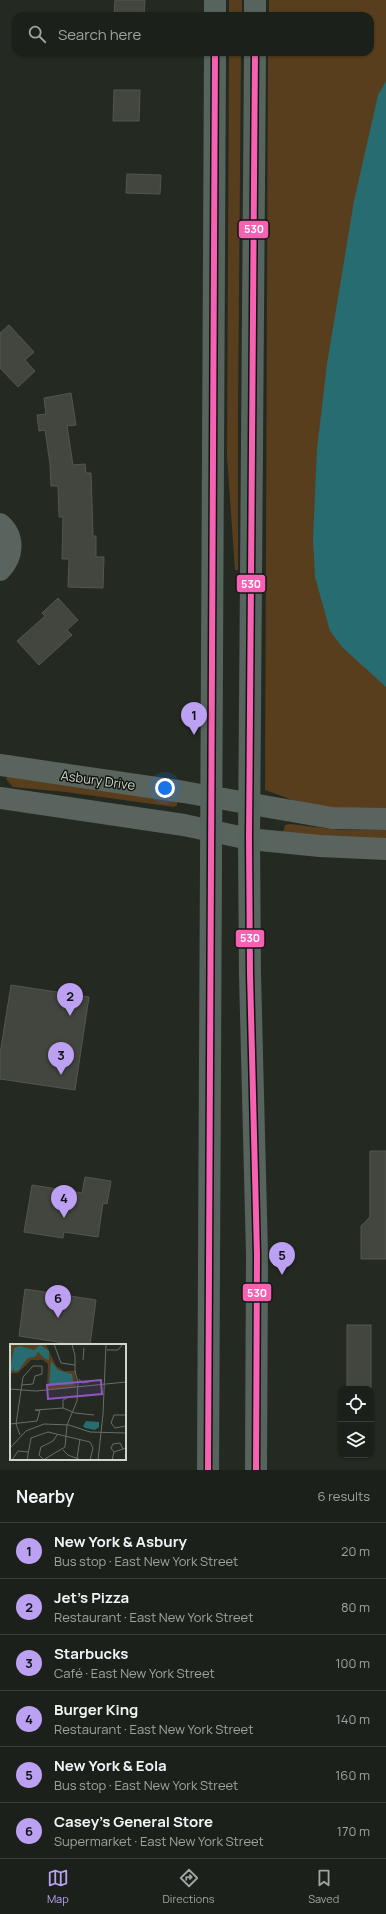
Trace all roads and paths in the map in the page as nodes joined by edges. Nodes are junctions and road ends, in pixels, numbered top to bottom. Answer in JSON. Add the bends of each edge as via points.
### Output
{"nodes":[{"id":1,"x":216,"y":0,"type":"edge"},
{"id":2,"x":255,"y":0,"type":"edge"},
{"id":3,"x":215,"y":12,"type":"edge"},
{"id":4,"x":255,"y":12,"type":"edge"},
{"id":5,"x":215,"y":56,"type":"edge"},
{"id":6,"x":255,"y":56,"type":"edge"},
{"id":7,"x":0,"y":524,"type":"edge"},
{"id":8,"x":0,"y":570,"type":"edge"},
{"id":9,"x":0,"y":765,"type":"edge"},
{"id":10,"x":212,"y":797,"type":"junction"},
{"id":11,"x":0,"y":798,"type":"edge"},
{"id":12,"x":249,"y":803,"type":"junction"},
{"id":13,"x":386,"y":819,"type":"edge"},
{"id":14,"x":211,"y":831,"type":"junction"},
{"id":15,"x":249,"y":839,"type":"junction"},
{"id":16,"x":386,"y":849,"type":"edge"},
{"id":17,"x":208,"y":1470,"type":"edge"},
{"id":18,"x":256,"y":1470,"type":"edge"}],
"edges":[{"from":1,"to":3,"type":"main road"},
{"from":2,"to":4,"type":"main road"},
{"from":5,"to":10,"type":"main road"},
{"from":6,"to":12,"type":"main road"},
{"from":7,"to":8,"type":"street","via":[[8,534],[11,553]]},
{"from":9,"to":10,"type":"street","name":"Asbury Drive"},
{"from":10,"to":12,"type":"street","name":"Asbury Drive"},
{"from":10,"to":14,"type":"main road"},
{"from":11,"to":14,"type":"street"},
{"from":12,"to":13,"type":"street","name":"Asbury Drive","via":[[332,818]]},
{"from":12,"to":15,"type":"main road"},
{"from":14,"to":15,"type":"street"},
{"from":14,"to":17,"type":"main road"},
{"from":15,"to":16,"type":"street"},
{"from":15,"to":18,"type":"main road","via":[[257,1255]]}]}
